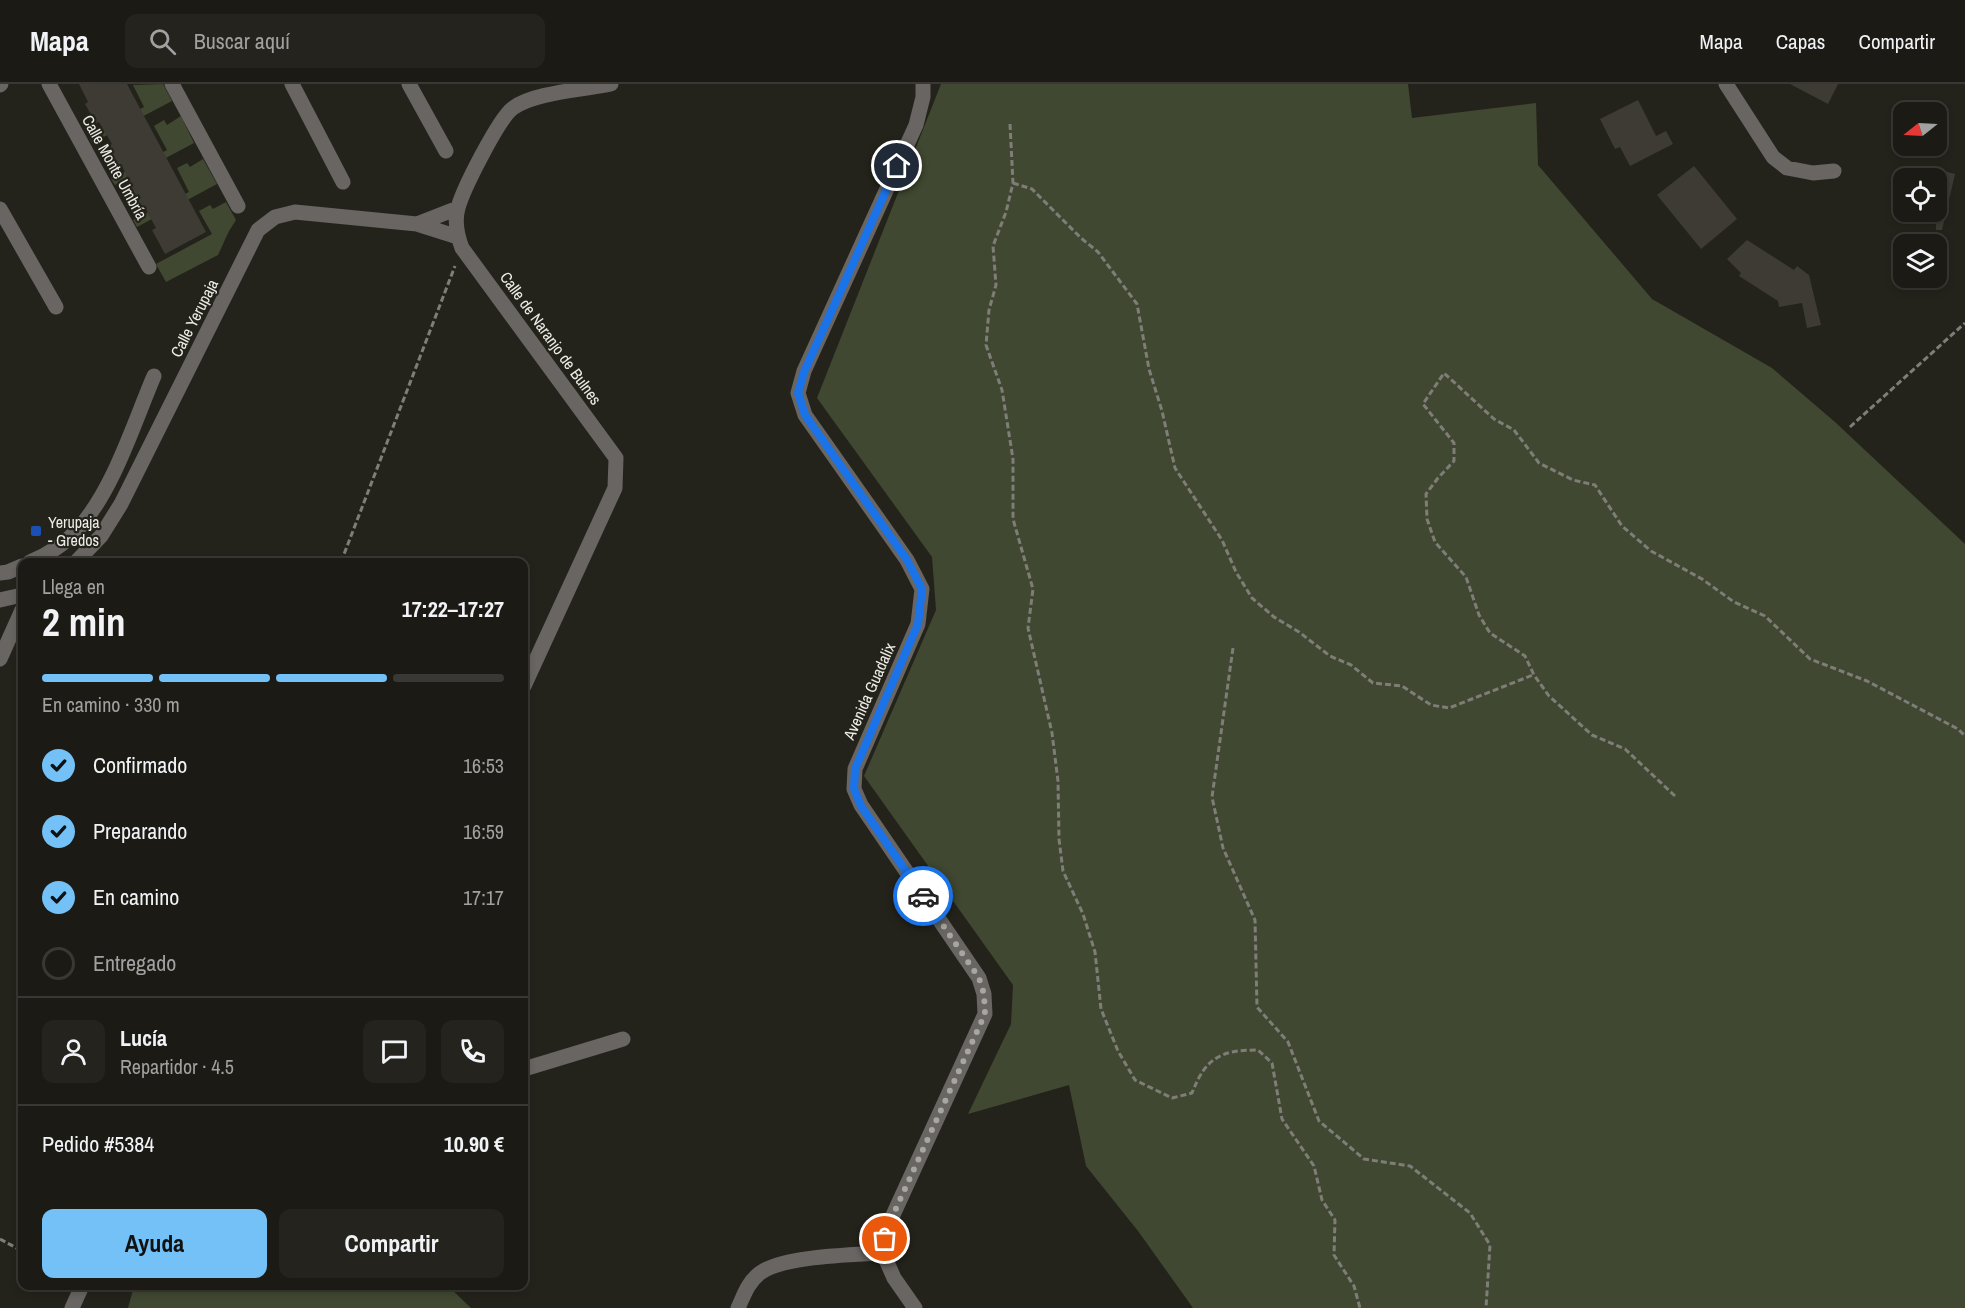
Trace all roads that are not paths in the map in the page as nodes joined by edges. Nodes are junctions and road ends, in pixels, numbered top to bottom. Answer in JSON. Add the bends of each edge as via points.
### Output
{"nodes":[{"id":1,"x":49,"y":84,"type":"edge"},
{"id":2,"x":172,"y":84,"type":"edge"},
{"id":3,"x":292,"y":84,"type":"edge"},
{"id":4,"x":410,"y":84,"type":"edge"},
{"id":5,"x":611,"y":84,"type":"edge"},
{"id":6,"x":923,"y":84,"type":"edge"},
{"id":7,"x":1726,"y":84,"type":"edge"},
{"id":8,"x":446,"y":151,"type":"dead end"},
{"id":9,"x":1834,"y":171,"type":"dead end"},
{"id":10,"x":343,"y":182,"type":"dead end"},
{"id":11,"x":238,"y":206,"type":"dead end"},
{"id":12,"x":458,"y":208,"type":"junction"},
{"id":13,"x":0,"y":209,"type":"edge"},
{"id":14,"x":417,"y":224,"type":"junction"},
{"id":15,"x":460,"y":242,"type":"junction"},
{"id":16,"x":149,"y":267,"type":"dead end"},
{"id":17,"x":56,"y":307,"type":"dead end"},
{"id":18,"x":154,"y":376,"type":"dead end"},
{"id":19,"x":40,"y":558,"type":"edge"},
{"id":20,"x":80,"y":558,"type":"edge"},
{"id":21,"x":18,"y":568,"type":"edge"},
{"id":22,"x":0,"y":573,"type":"edge"},
{"id":23,"x":18,"y":596,"type":"edge"},
{"id":24,"x":0,"y":600,"type":"edge"},
{"id":25,"x":18,"y":619,"type":"edge"},
{"id":26,"x":0,"y":659,"type":"edge"},
{"id":27,"x":528,"y":677,"type":"edge"},
{"id":28,"x":623,"y":1039,"type":"dead end"},
{"id":29,"x":528,"y":1068,"type":"edge"},
{"id":30,"x":883,"y":1252,"type":"junction"},
{"id":31,"x":80,"y":1290,"type":"edge"},
{"id":32,"x":72,"y":1308,"type":"edge"},
{"id":33,"x":738,"y":1308,"type":"edge"},
{"id":34,"x":915,"y":1308,"type":"edge"}],
"edges":[{"from":1,"to":16,"type":"street","name":"Calle Monte Umbría"},
{"from":2,"to":11,"type":"street"},
{"from":3,"to":10,"type":"street"},
{"from":4,"to":8,"type":"street"},
{"from":5,"to":12,"type":"street","via":[[537,98],[513,108],[498,126]]},
{"from":6,"to":30,"type":"street","name":"Avenida Guadalix","via":[[916,125],[798,393],[805,415],[907,560],[922,589],[918,624],[855,769],[854,789],[861,806],[979,978],[984,994],[985,1014],[888,1226]]},
{"from":7,"to":9,"type":"street","via":[[1773,157],[1787,168],[1813,173]]},
{"from":12,"to":14,"type":"street","name":"Calle Yerupaja"},
{"from":12,"to":15,"type":"street"},
{"from":13,"to":17,"type":"street"},
{"from":14,"to":15,"type":"street","name":"Calle Yerupaja"},
{"from":14,"to":20,"type":"street","name":"Calle Yerupaja","via":[[296,212],[275,217],[258,230],[121,504],[101,536]]},
{"from":15,"to":27,"type":"street","name":"Calle de Naranjo de Bulnes","via":[[616,458],[615,488]]},
{"from":18,"to":19,"type":"street","via":[[105,491],[78,529]]},
{"from":21,"to":22,"type":"street"},
{"from":23,"to":24,"type":"street"},
{"from":25,"to":26,"type":"street"},
{"from":28,"to":29,"type":"street"},
{"from":30,"to":33,"type":"street","via":[[783,1262],[761,1272],[749,1284]]},
{"from":30,"to":34,"type":"street","via":[[894,1278]]},
{"from":31,"to":32,"type":"street"}]}
